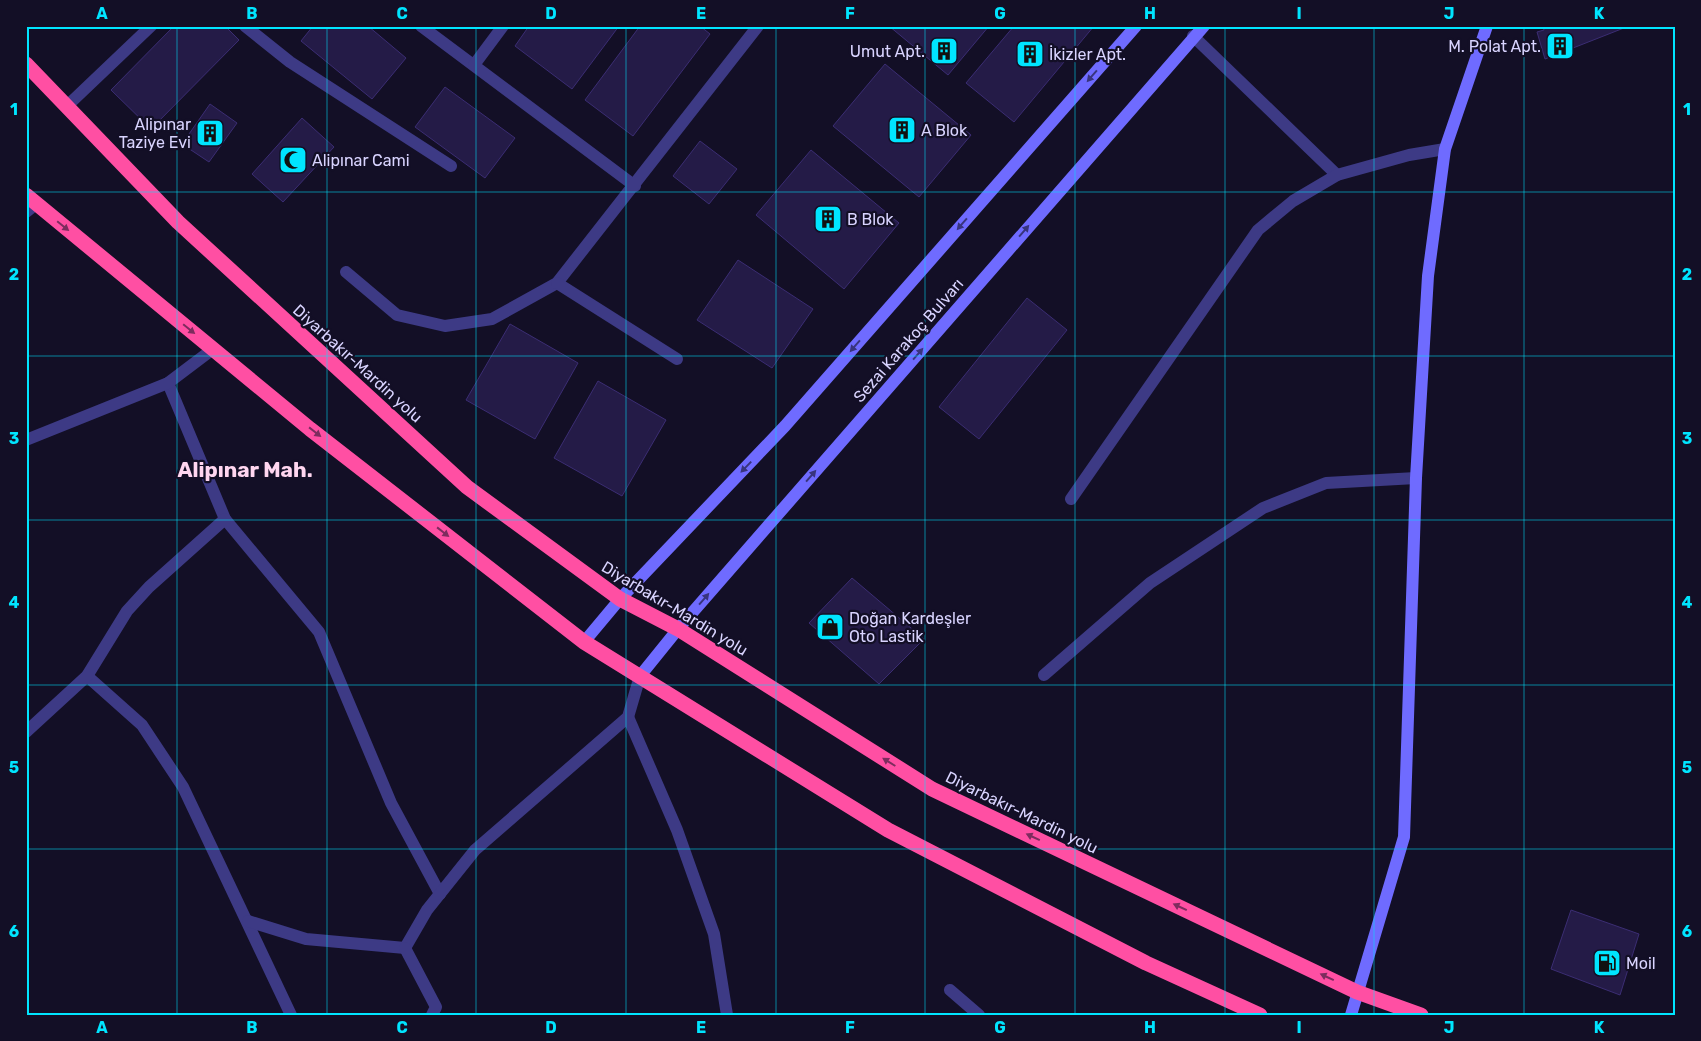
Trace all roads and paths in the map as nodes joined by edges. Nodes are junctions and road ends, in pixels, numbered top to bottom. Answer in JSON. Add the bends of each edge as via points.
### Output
{"nodes":[{"id":1,"x":151,"y":26,"type":"edge"},
{"id":2,"x":245,"y":26,"type":"edge"},
{"id":3,"x":421,"y":26,"type":"edge"},
{"id":4,"x":503,"y":26,"type":"edge"},
{"id":5,"x":758,"y":26,"type":"edge"},
{"id":6,"x":1136,"y":26,"type":"edge"},
{"id":7,"x":1204,"y":26,"type":"edge"},
{"id":8,"x":1487,"y":26,"type":"edge"},
{"id":9,"x":1193,"y":36,"type":"junction"},
{"id":10,"x":26,"y":64,"type":"edge"},
{"id":11,"x":474,"y":65,"type":"junction"},
{"id":12,"x":67,"y":106,"type":"junction"},
{"id":13,"x":1445,"y":149,"type":"junction"},
{"id":14,"x":452,"y":166,"type":"dead end"},
{"id":15,"x":1337,"y":175,"type":"junction"},
{"id":16,"x":635,"y":186,"type":"junction"},
{"id":17,"x":29,"y":203,"type":"edge"},
{"id":18,"x":346,"y":272,"type":"dead end"},
{"id":19,"x":557,"y":283,"type":"junction"},
{"id":20,"x":214,"y":349,"type":"junction"},
{"id":21,"x":677,"y":359,"type":"dead end"},
{"id":22,"x":168,"y":383,"type":"junction"},
{"id":23,"x":26,"y":440,"type":"edge"},
{"id":24,"x":1416,"y":478,"type":"junction"},
{"id":25,"x":1071,"y":499,"type":"dead end"},
{"id":26,"x":225,"y":519,"type":"junction"},
{"id":27,"x":620,"y":599,"type":"junction"},
{"id":28,"x":678,"y":629,"type":"junction"},
{"id":29,"x":584,"y":642,"type":"junction"},
{"id":30,"x":1044,"y":675,"type":"dead end"},
{"id":31,"x":87,"y":676,"type":"junction"},
{"id":32,"x":640,"y":676,"type":"junction"},
{"id":33,"x":628,"y":717,"type":"junction"},
{"id":34,"x":26,"y":732,"type":"edge"},
{"id":35,"x":440,"y":894,"type":"junction"},
{"id":36,"x":248,"y":921,"type":"junction"},
{"id":37,"x":405,"y":948,"type":"junction"},
{"id":38,"x":950,"y":990,"type":"dead end"},
{"id":39,"x":1357,"y":992,"type":"junction"},
{"id":40,"x":292,"y":1015,"type":"edge"},
{"id":41,"x":432,"y":1015,"type":"edge"},
{"id":42,"x":727,"y":1015,"type":"edge"},
{"id":43,"x":979,"y":1015,"type":"edge"},
{"id":44,"x":1260,"y":1015,"type":"edge"},
{"id":45,"x":1351,"y":1015,"type":"edge"},
{"id":46,"x":1420,"y":1015,"type":"edge"}],
"edges":[{"from":1,"to":12,"type":"street"},
{"from":2,"to":14,"type":"street","via":[[290,62]]},
{"from":3,"to":11,"type":"street"},
{"from":4,"to":11,"type":"street"},
{"from":5,"to":16,"type":"street"},
{"from":6,"to":27,"type":"street","one_way":true,"via":[[785,426]]},
{"from":7,"to":9,"type":"street","name":"Sezai Karakoç Bulvarı"},
{"from":8,"to":13,"type":"street"},
{"from":9,"to":15,"type":"street"},
{"from":28,"to":9,"type":"street","name":"Sezai Karakoç Bulvarı","one_way":true},
{"from":10,"to":12,"type":"highway","name":"Diyarbakır-Mardin yolu"},
{"from":11,"to":16,"type":"street"},
{"from":12,"to":27,"type":"highway","name":"Diyarbakır-Mardin yolu","via":[[178,222],[467,487]]},
{"from":13,"to":15,"type":"street","via":[[1409,155]]},
{"from":13,"to":24,"type":"street","via":[[1428,276]]},
{"from":15,"to":25,"type":"street","via":[[1293,201],[1258,230]]},
{"from":16,"to":19,"type":"street"},
{"from":17,"to":20,"type":"highway","one_way":true},
{"from":18,"to":19,"type":"street","via":[[397,314],[445,326],[492,319]]},
{"from":19,"to":21,"type":"street"},
{"from":20,"to":22,"type":"street"},
{"from":20,"to":29,"type":"highway","one_way":true,"via":[[310,429]]},
{"from":22,"to":23,"type":"street"},
{"from":22,"to":26,"type":"street"},
{"from":24,"to":30,"type":"street","via":[[1326,483],[1263,508],[1150,583]]},
{"from":24,"to":39,"type":"street","via":[[1404,837]]},
{"from":26,"to":31,"type":"street","via":[[127,611]]},
{"from":26,"to":35,"type":"street","via":[[319,632],[391,804]]},
{"from":27,"to":28,"type":"highway","name":"Diyarbakır-Mardin yolu"},
{"from":27,"to":29,"type":"street"},
{"from":28,"to":32,"type":"street","name":"Sezai Karakoç Bulvarı"},
{"from":39,"to":28,"type":"highway","name":"Diyarbakır-Mardin yolu","one_way":true,"via":[[932,789]]},
{"from":29,"to":32,"type":"highway"},
{"from":31,"to":34,"type":"street"},
{"from":31,"to":36,"type":"street","via":[[142,725],[183,787]]},
{"from":32,"to":33,"type":"street"},
{"from":32,"to":44,"type":"highway","via":[[888,830],[1146,962]]},
{"from":33,"to":35,"type":"street","via":[[475,850]]},
{"from":33,"to":42,"type":"street","via":[[677,830],[714,934]]},
{"from":35,"to":37,"type":"street"},
{"from":36,"to":37,"type":"street","via":[[306,939]]},
{"from":36,"to":40,"type":"street"},
{"from":37,"to":41,"type":"street","via":[[436,1007]]},
{"from":38,"to":43,"type":"street"},
{"from":39,"to":45,"type":"street"},
{"from":39,"to":46,"type":"highway","name":"Diyarbakır-Mardin yolu"}]}
